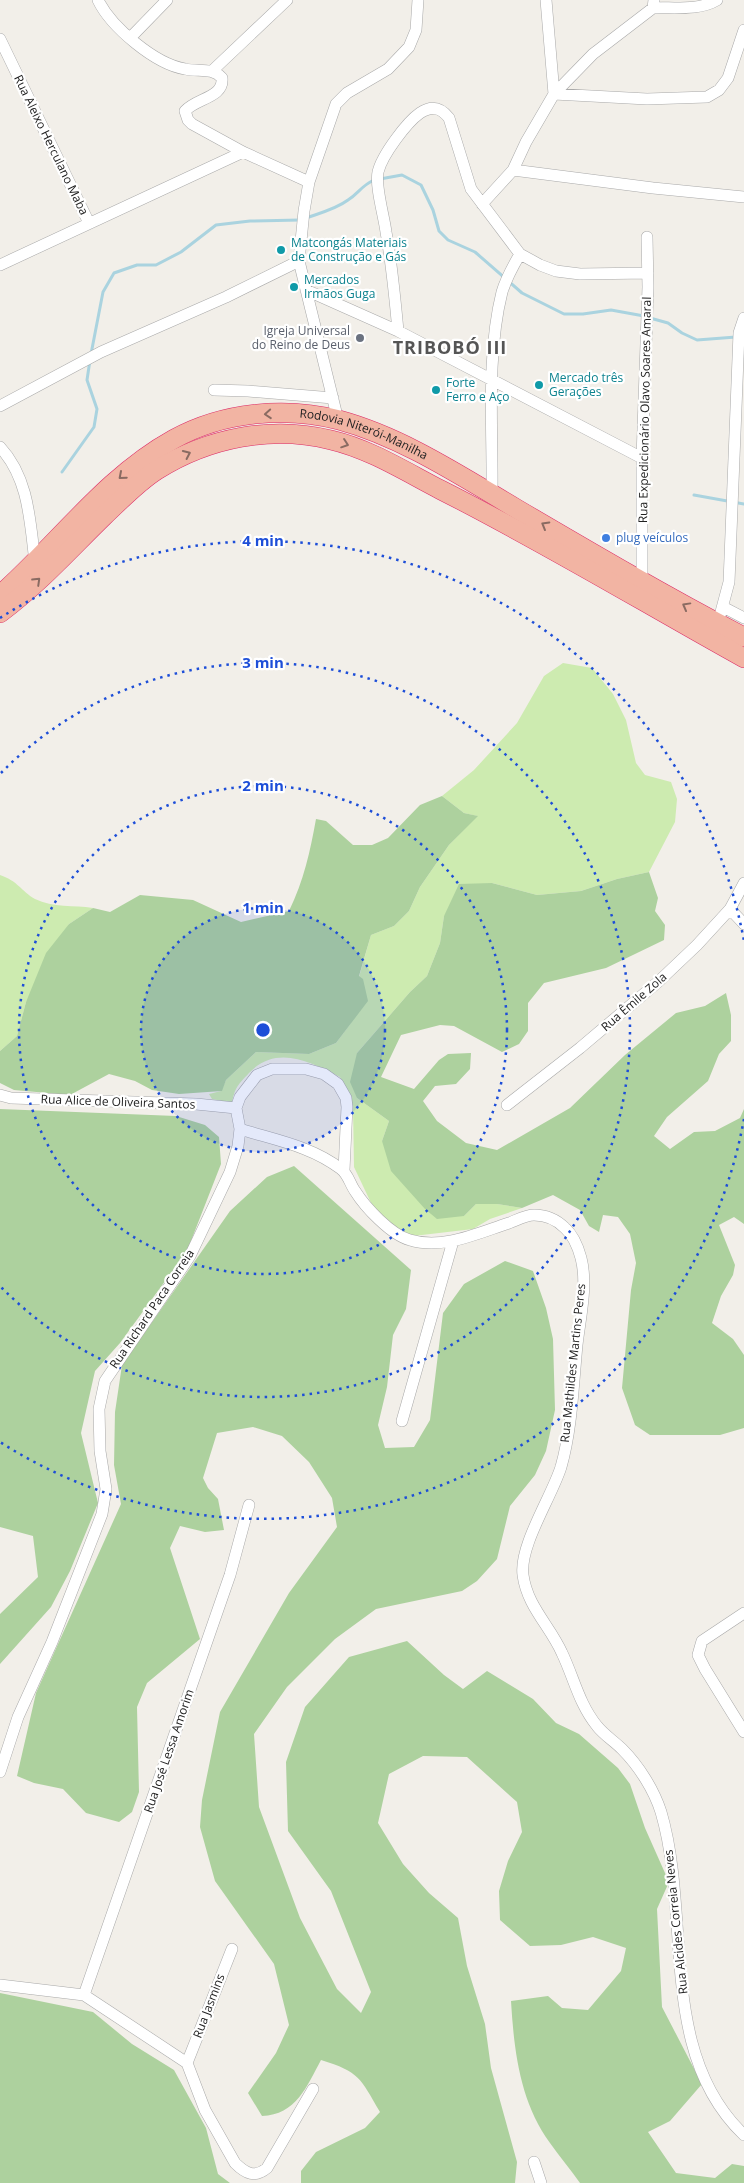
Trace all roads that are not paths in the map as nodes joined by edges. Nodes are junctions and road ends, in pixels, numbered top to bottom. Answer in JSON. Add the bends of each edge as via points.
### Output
{"nodes":[{"id":1,"x":167,"y":0,"type":"edge"},
{"id":2,"x":287,"y":0,"type":"edge"},
{"id":3,"x":418,"y":0,"type":"edge"},
{"id":4,"x":546,"y":0,"type":"edge"},
{"id":5,"x":717,"y":0,"type":"edge"},
{"id":6,"x":103,"y":2,"type":"edge"},
{"id":7,"x":653,"y":4,"type":"edge"},
{"id":8,"x":744,"y":30,"type":"edge"},
{"id":9,"x":130,"y":38,"type":"junction"},
{"id":10,"x":0,"y":39,"type":"edge"},
{"id":11,"x":212,"y":71,"type":"junction"},
{"id":12,"x":554,"y":94,"type":"junction"},
{"id":13,"x":243,"y":152,"type":"junction"},
{"id":14,"x":513,"y":170,"type":"junction"},
{"id":15,"x":310,"y":182,"type":"junction"},
{"id":16,"x":744,"y":197,"type":"edge"},
{"id":17,"x":482,"y":204,"type":"junction"},
{"id":18,"x":89,"y":223,"type":"junction"},
{"id":19,"x":647,"y":238,"type":"dead end"},
{"id":20,"x":520,"y":254,"type":"junction"},
{"id":21,"x":299,"y":260,"type":"junction"},
{"id":22,"x":0,"y":264,"type":"edge"},
{"id":23,"x":648,"y":273,"type":"junction"},
{"id":24,"x":306,"y":290,"type":"junction"},
{"id":25,"x":744,"y":318,"type":"edge"},
{"id":26,"x":398,"y":331,"type":"junction"},
{"id":27,"x":492,"y":382,"type":"junction"},
{"id":28,"x":214,"y":390,"type":"dead end"},
{"id":29,"x":333,"y":398,"type":"junction"},
{"id":30,"x":0,"y":406,"type":"edge"},
{"id":31,"x":338,"y":420,"type":"junction"},
{"id":32,"x":0,"y":447,"type":"edge"},
{"id":33,"x":642,"y":458,"type":"junction"},
{"id":34,"x":492,"y":494,"type":"junction"},
{"id":35,"x":35,"y":562,"type":"junction"},
{"id":36,"x":642,"y":582,"type":"junction"},
{"id":37,"x":0,"y":595,"type":"edge"},
{"id":38,"x":0,"y":613,"type":"edge"},
{"id":39,"x":721,"y":615,"type":"junction"},
{"id":40,"x":744,"y":618,"type":"edge"},
{"id":41,"x":744,"y":637,"type":"edge"},
{"id":42,"x":744,"y":658,"type":"edge"},
{"id":43,"x":744,"y":883,"type":"edge"},
{"id":44,"x":730,"y":909,"type":"junction"},
{"id":45,"x":744,"y":924,"type":"edge"},
{"id":46,"x":0,"y":1096,"type":"edge"},
{"id":47,"x":507,"y":1106,"type":"dead end"},
{"id":48,"x":236,"y":1108,"type":"junction"},
{"id":49,"x":240,"y":1129,"type":"junction"},
{"id":50,"x":344,"y":1170,"type":"junction"},
{"id":51,"x":453,"y":1242,"type":"junction"},
{"id":52,"x":402,"y":1421,"type":"dead end"},
{"id":53,"x":249,"y":1506,"type":"dead end"},
{"id":54,"x":536,"y":1613,"type":"joint"},
{"id":55,"x":744,"y":1613,"type":"edge"},
{"id":56,"x":744,"y":1732,"type":"edge"},
{"id":57,"x":0,"y":1772,"type":"edge"},
{"id":58,"x":232,"y":1950,"type":"dead end"},
{"id":59,"x":0,"y":1985,"type":"edge"},
{"id":60,"x":84,"y":1995,"type":"junction"},
{"id":61,"x":187,"y":2063,"type":"junction"},
{"id":62,"x":313,"y":2089,"type":"dead end"},
{"id":63,"x":744,"y":2135,"type":"edge"},
{"id":64,"x":534,"y":2162,"type":"dead end"},
{"id":65,"x":540,"y":2183,"type":"edge"}],
"edges":[{"from":1,"to":9,"type":"street"},
{"from":2,"to":11,"type":"street"},
{"from":3,"to":15,"type":"street","via":[[416,30],[409,47],[388,69],[347,93],[336,104]]},
{"from":4,"to":12,"type":"street"},
{"from":5,"to":7,"type":"street","via":[[695,7]]},
{"from":6,"to":9,"type":"street"},
{"from":7,"to":12,"type":"street","via":[[593,54]]},
{"from":8,"to":12,"type":"street","via":[[728,78],[719,90],[707,97],[647,99]]},
{"from":9,"to":11,"type":"street","via":[[150,55],[168,64]]},
{"from":10,"to":18,"type":"street","name":"Rua Aleixo Herculano Maba"},
{"from":11,"to":13,"type":"street","via":[[222,78],[220,90],[188,107],[186,116],[198,129]]},
{"from":12,"to":14,"type":"street"},
{"from":13,"to":15,"type":"street"},
{"from":13,"to":18,"type":"street"},
{"from":14,"to":16,"type":"street"},
{"from":14,"to":17,"type":"street"},
{"from":15,"to":21,"type":"street"},
{"from":17,"to":20,"type":"street"},
{"from":17,"to":26,"type":"street","via":[[471,189],[450,118],[435,107],[427,108],[411,120],[384,159],[378,179]]},
{"from":18,"to":22,"type":"street"},
{"from":19,"to":23,"type":"street","name":"Rua Expedicionário Olavo Soares Amaral"},
{"from":20,"to":23,"type":"street","via":[[540,265],[580,274]]},
{"from":20,"to":27,"type":"street","via":[[503,291]]},
{"from":21,"to":24,"type":"street"},
{"from":21,"to":30,"type":"street","via":[[226,297],[101,352]]},
{"from":23,"to":33,"type":"street","name":"Rua Expedicionário Olavo Soares Amaral"},
{"from":24,"to":26,"type":"street"},
{"from":24,"to":29,"type":"street"},
{"from":25,"to":39,"type":"street","via":[[739,338],[729,582]]},
{"from":26,"to":27,"type":"street"},
{"from":27,"to":33,"type":"street"},
{"from":27,"to":34,"type":"street"},
{"from":28,"to":29,"type":"street"},
{"from":29,"to":31,"type":"street"},
{"from":31,"to":34,"type":"highway","name":"Rodovia Niterói-Manilha","via":[[374,432]]},
{"from":31,"to":35,"type":"highway","name":"Rodovia Niterói-Manilha","one_way":true,"via":[[286,413],[251,415],[195,428],[130,469]]},
{"from":32,"to":35,"type":"street","via":[[15,467],[24,489]]},
{"from":33,"to":36,"type":"street","name":"Rua Expedicionário Olavo Soares Amaral"},
{"from":36,"to":34,"type":"highway","name":"Rodovia Niterói-Manilha","one_way":true},
{"from":35,"to":37,"type":"highway","name":"Rodovia Niterói-Manilha"},
{"from":39,"to":36,"type":"highway","name":"Rodovia Niterói-Manilha","one_way":true},
{"from":38,"to":42,"type":"highway","name":"Rodovia Niterói-Manilha","one_way":true,"via":[[123,497],[156,471],[216,442],[254,434],[291,434],[331,440],[364,451],[472,505]]},
{"from":39,"to":40,"type":"street"},
{"from":39,"to":41,"type":"highway","name":"Rodovia Niterói-Manilha"},
{"from":43,"to":44,"type":"street","name":"Rua Êmile Zola"},
{"from":44,"to":45,"type":"street"},
{"from":44,"to":47,"type":"street","name":"Rua Êmile Zola","via":[[658,982]]},
{"from":46,"to":48,"type":"street","name":"Rua Alice de Oliveira Santos"},
{"from":48,"to":49,"type":"street","name":"Rua Richard Paca Correia"},
{"from":48,"to":50,"type":"street","via":[[246,1086],[257,1074],[272,1068],[324,1074],[338,1084],[346,1098]]},
{"from":49,"to":50,"type":"street","via":[[301,1146]]},
{"from":49,"to":57,"type":"street","name":"Rua Richard Paca Correia","via":[[230,1172],[190,1256],[105,1380],[99,1409],[100,1451],[106,1489],[102,1514],[52,1642],[18,1717]]},
{"from":50,"to":51,"type":"street","via":[[356,1194],[400,1237],[412,1241]]},
{"from":51,"to":52,"type":"street"},
{"from":51,"to":54,"type":"street","name":"Rua Mathildes Martins Peres","via":[[531,1215],[548,1216],[573,1238],[581,1258],[583,1289],[570,1420],[561,1468],[524,1556],[523,1574]]},
{"from":53,"to":60,"type":"street","name":"Rua José Lessa Amorim","via":[[230,1575]]},
{"from":54,"to":63,"type":"street","name":"Rua Alcides Correia Neves","via":[[563,1655],[583,1706],[598,1727],[626,1752],[648,1784],[660,1811],[672,1862],[686,2016],[698,2062],[711,2090],[732,2123]]},
{"from":55,"to":56,"type":"street","via":[[702,1641],[698,1654]]},
{"from":58,"to":61,"type":"street","name":"Rua Jasmins"},
{"from":59,"to":60,"type":"street"},
{"from":60,"to":61,"type":"street"},
{"from":61,"to":62,"type":"street","via":[[205,2110],[235,2163],[252,2175],[267,2168]]},
{"from":64,"to":65,"type":"street"}]}
